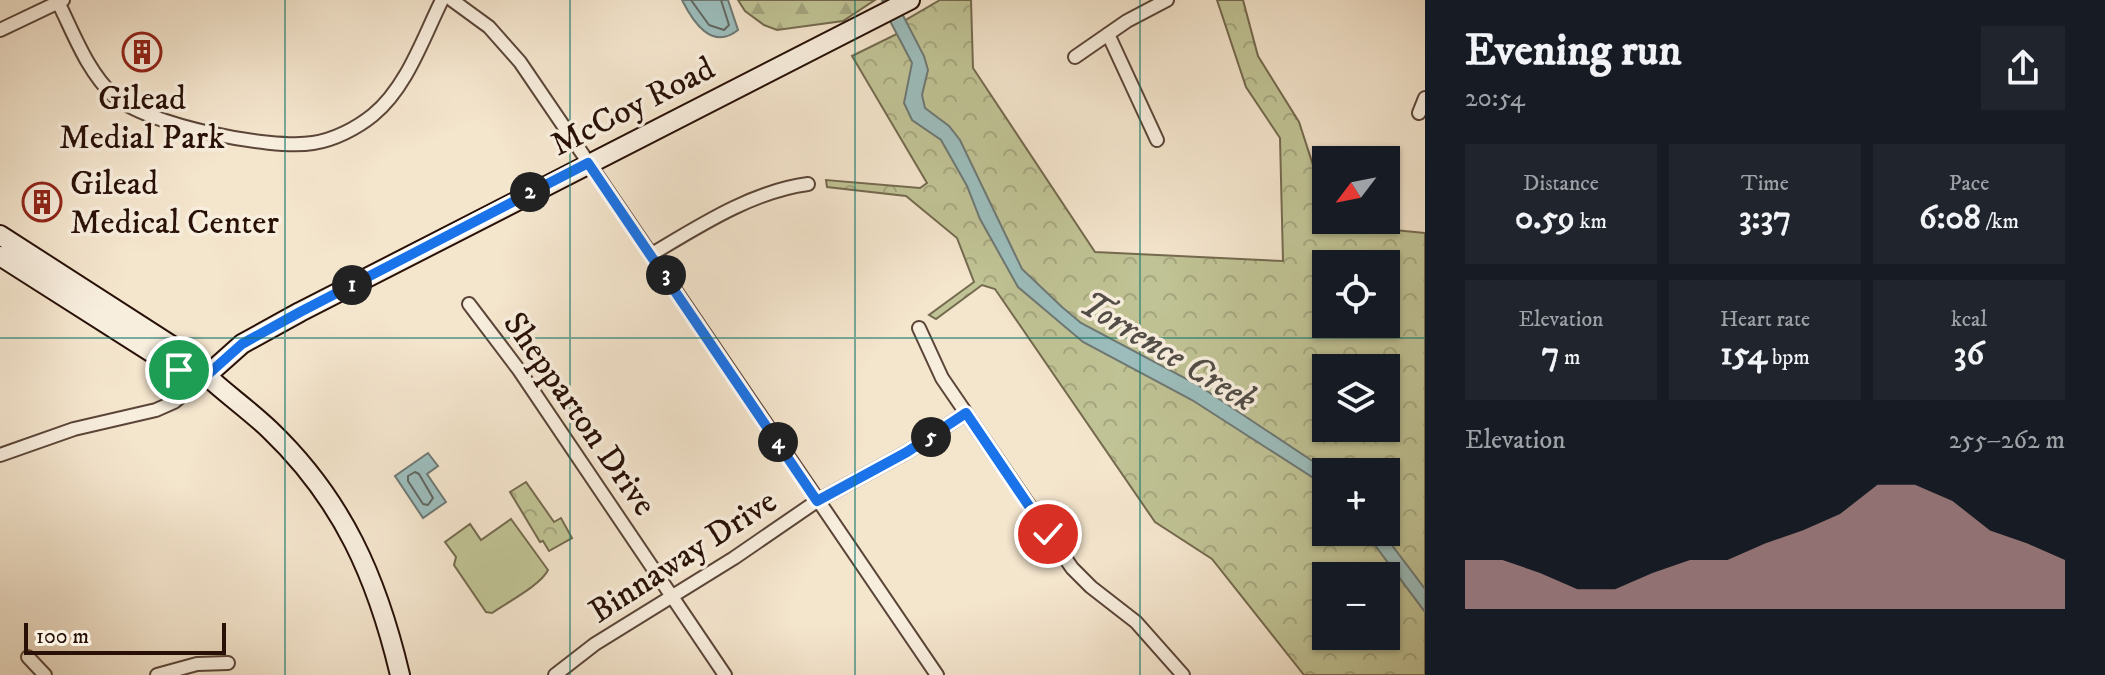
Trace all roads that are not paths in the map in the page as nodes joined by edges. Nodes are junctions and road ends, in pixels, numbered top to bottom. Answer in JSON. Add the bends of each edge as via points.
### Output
{"nodes":[{"id":1,"x":442,"y":0,"type":"edge"},
{"id":2,"x":452,"y":0,"type":"edge"},
{"id":3,"x":1167,"y":0,"type":"edge"},
{"id":4,"x":61,"y":1,"type":"edge"},
{"id":5,"x":909,"y":1,"type":"edge"},
{"id":6,"x":0,"y":30,"type":"edge"},
{"id":7,"x":1108,"y":34,"type":"junction"},
{"id":8,"x":1075,"y":57,"type":"dead end"},
{"id":9,"x":1425,"y":98,"type":"edge"},
{"id":10,"x":1419,"y":113,"type":"dead end"},
{"id":11,"x":1157,"y":140,"type":"dead end"},
{"id":12,"x":588,"y":163,"type":"junction"},
{"id":13,"x":808,"y":184,"type":"dead end"},
{"id":14,"x":0,"y":235,"type":"edge"},
{"id":15,"x":652,"y":254,"type":"junction"},
{"id":16,"x":0,"y":256,"type":"edge"},
{"id":17,"x":469,"y":304,"type":"dead end"},
{"id":18,"x":919,"y":328,"type":"dead end"},
{"id":19,"x":205,"y":377,"type":"junction"},
{"id":20,"x":966,"y":413,"type":"junction"},
{"id":21,"x":0,"y":455,"type":"edge"},
{"id":22,"x":817,"y":501,"type":"junction"},
{"id":23,"x":673,"y":597,"type":"junction"},
{"id":24,"x":28,"y":657,"type":"dead end"},
{"id":25,"x":228,"y":663,"type":"dead end"},
{"id":26,"x":45,"y":675,"type":"edge"},
{"id":27,"x":157,"y":675,"type":"edge"},
{"id":28,"x":400,"y":675,"type":"edge"},
{"id":29,"x":555,"y":675,"type":"edge"},
{"id":30,"x":725,"y":675,"type":"edge"},
{"id":31,"x":937,"y":675,"type":"edge"},
{"id":32,"x":1183,"y":675,"type":"edge"}],
"edges":[{"from":1,"to":4,"type":"street","via":[[402,78],[373,115],[334,138],[297,144],[238,138],[131,108],[96,75]]},
{"from":2,"to":12,"type":"street","via":[[506,44]]},
{"from":3,"to":7,"type":"street"},
{"from":4,"to":6,"type":"street"},
{"from":5,"to":12,"type":"main road","name":"McCoy Road"},
{"from":7,"to":8,"type":"street"},
{"from":7,"to":11,"type":"street"},
{"from":9,"to":10,"type":"street"},
{"from":12,"to":15,"type":"street"},
{"from":12,"to":19,"type":"main road","name":"McCoy Road","via":[[242,344]]},
{"from":13,"to":15,"type":"street","via":[[739,207]]},
{"from":14,"to":19,"type":"main road","via":[[188,356]]},
{"from":15,"to":22,"type":"street"},
{"from":16,"to":19,"type":"main road","via":[[179,370]]},
{"from":17,"to":23,"type":"street","name":"Shepparton Drive"},
{"from":18,"to":20,"type":"street"},
{"from":19,"to":21,"type":"street","name":"McCoy Road","via":[[156,410],[74,429]]},
{"from":19,"to":28,"type":"main road","via":[[296,457],[346,525],[377,594]]},
{"from":20,"to":22,"type":"street","name":"Binnaway Drive"},
{"from":20,"to":32,"type":"street","via":[[1072,568],[1136,622]]},
{"from":22,"to":23,"type":"street","name":"Binnaway Drive"},
{"from":22,"to":31,"type":"street"},
{"from":23,"to":29,"type":"street","name":"Binnaway Drive"},
{"from":23,"to":30,"type":"street","name":"Shepparton Drive"},
{"from":24,"to":26,"type":"street"},
{"from":25,"to":27,"type":"street","via":[[197,664]]}]}
